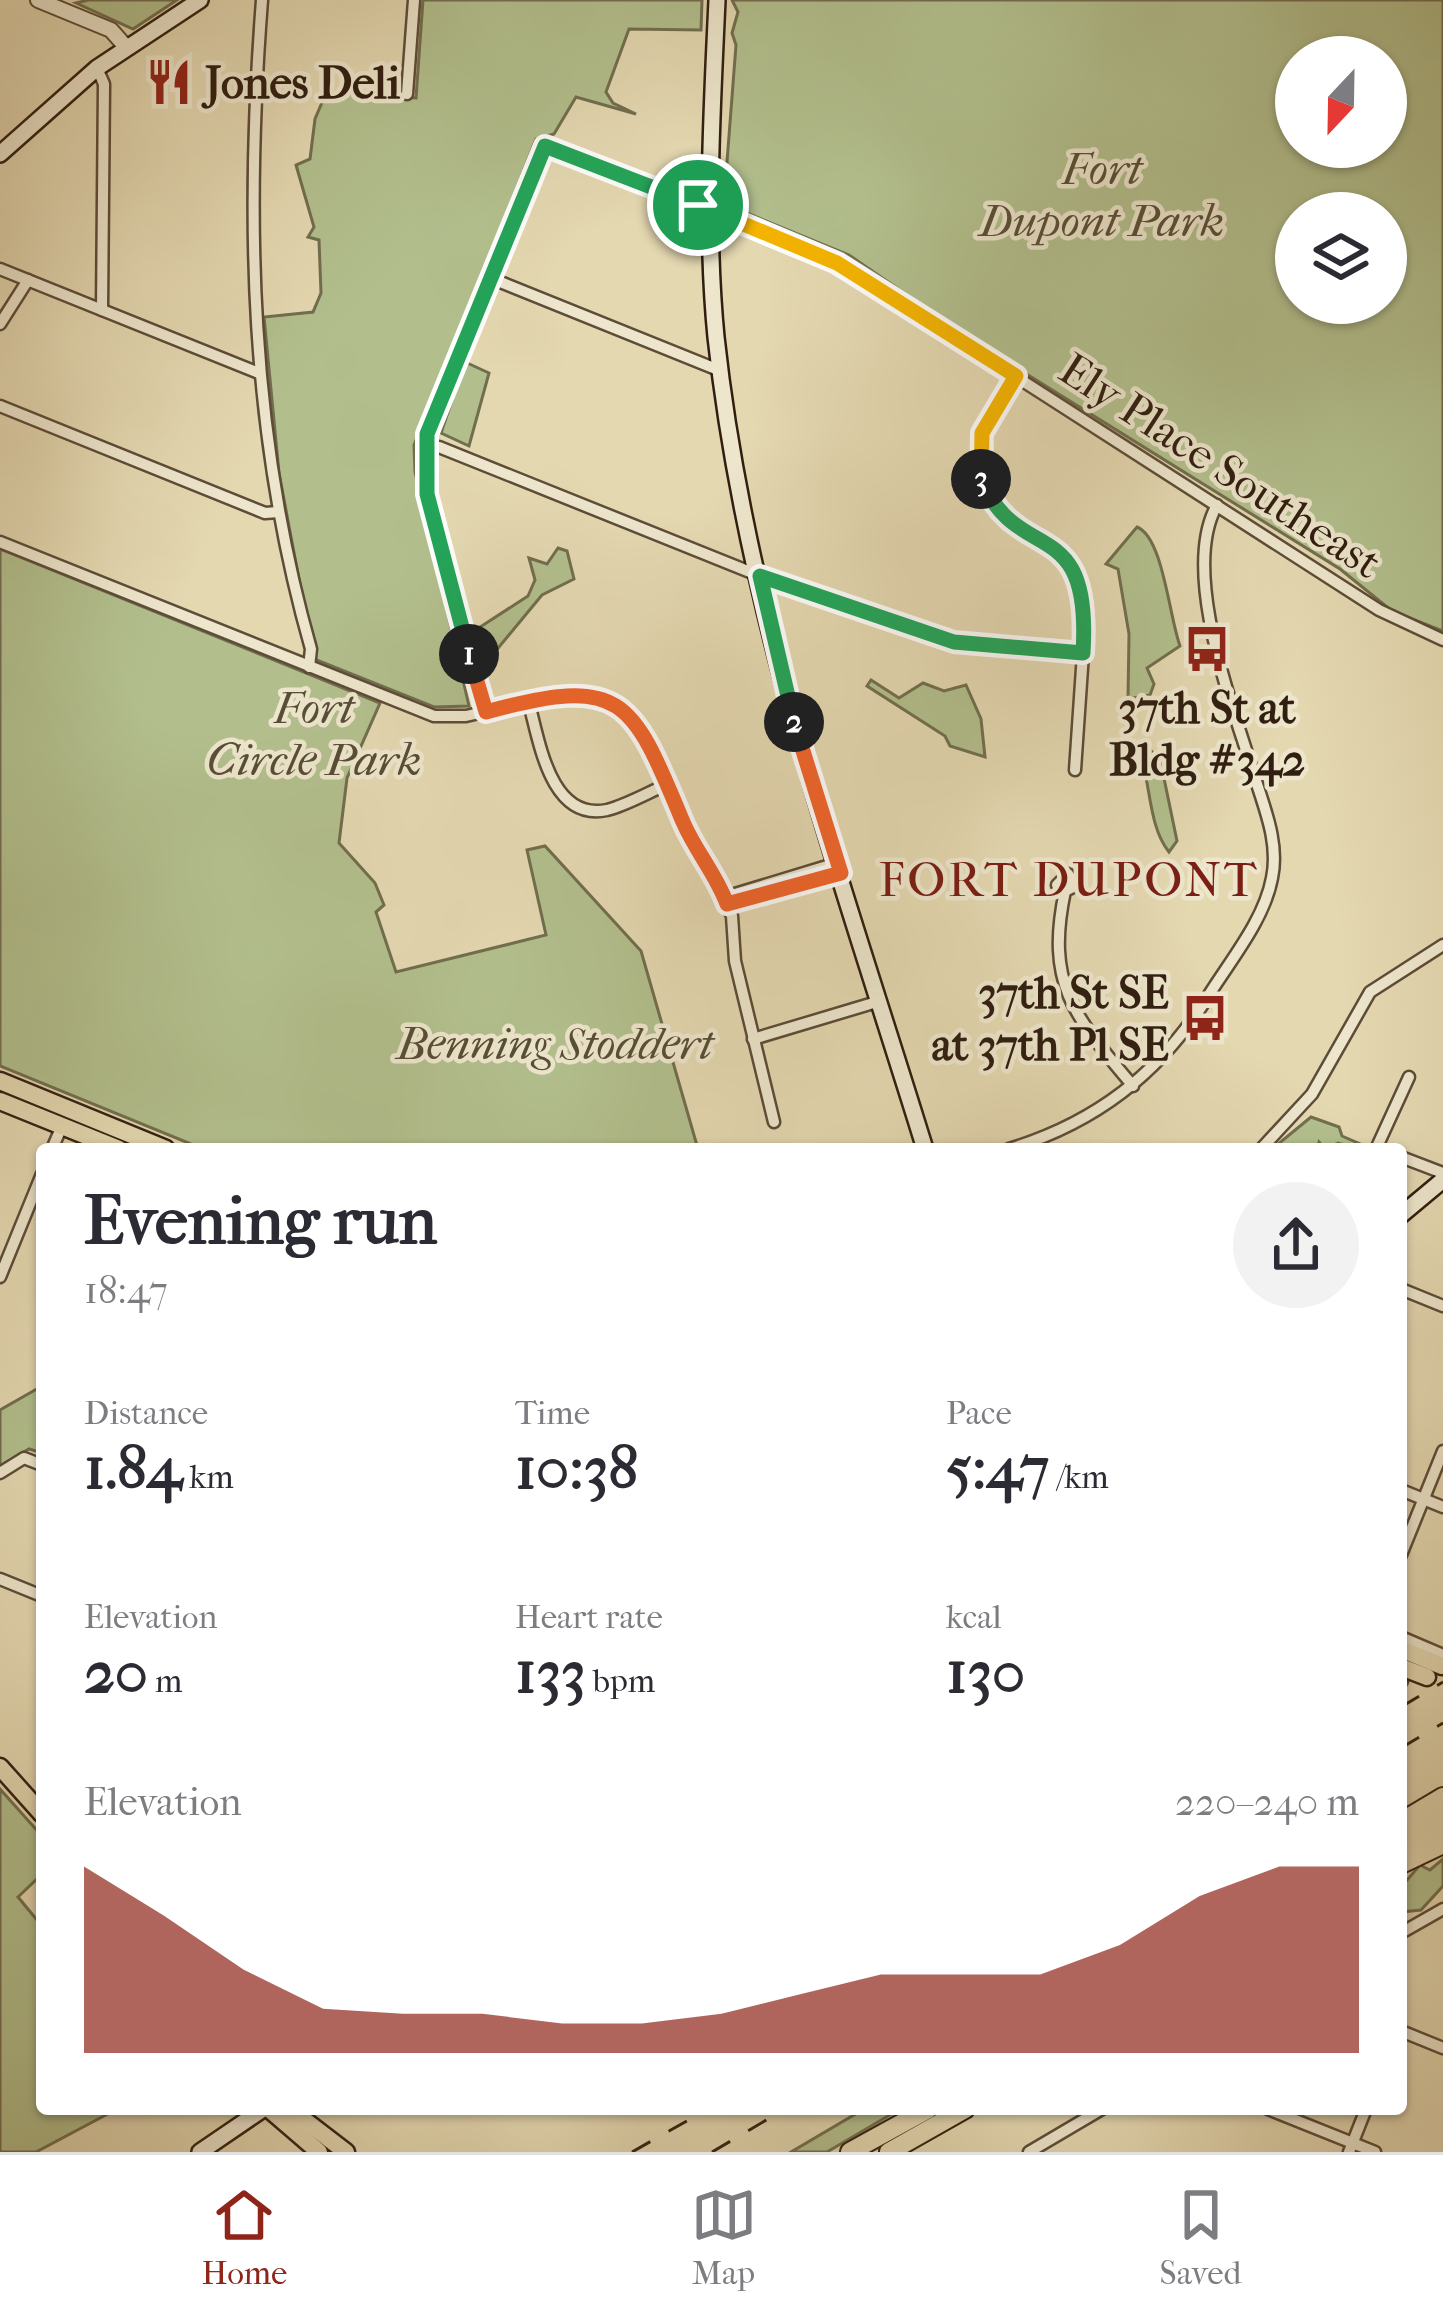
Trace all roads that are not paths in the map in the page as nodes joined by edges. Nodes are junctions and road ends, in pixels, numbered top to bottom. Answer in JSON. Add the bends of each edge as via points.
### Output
{"nodes":[{"id":1,"x":200,"y":0,"type":"edge"},
{"id":2,"x":262,"y":0,"type":"edge"},
{"id":3,"x":414,"y":0,"type":"edge"},
{"id":4,"x":717,"y":0,"type":"edge"},
{"id":5,"x":43,"y":1,"type":"edge"},
{"id":6,"x":126,"y":47,"type":"junction"},
{"id":7,"x":97,"y":68,"type":"junction"},
{"id":8,"x":407,"y":94,"type":"dead end"},
{"id":9,"x":0,"y":154,"type":"edge"},
{"id":10,"x":710,"y":210,"type":"junction"},
{"id":11,"x":0,"y":269,"type":"edge"},
{"id":12,"x":488,"y":278,"type":"junction"},
{"id":13,"x":28,"y":280,"type":"junction"},
{"id":14,"x":102,"y":310,"type":"junction"},
{"id":15,"x":0,"y":324,"type":"edge"},
{"id":16,"x":721,"y":371,"type":"junction"},
{"id":17,"x":259,"y":373,"type":"junction"},
{"id":18,"x":1016,"y":376,"type":"junction"},
{"id":19,"x":0,"y":406,"type":"edge"},
{"id":20,"x":425,"y":446,"type":"junction"},
{"id":21,"x":1217,"y":505,"type":"junction"},
{"id":22,"x":278,"y":512,"type":"junction"},
{"id":23,"x":0,"y":542,"type":"edge"},
{"id":24,"x":760,"y":576,"type":"junction"},
{"id":25,"x":1443,"y":640,"type":"edge"},
{"id":26,"x":1083,"y":653,"type":"junction"},
{"id":27,"x":309,"y":667,"type":"junction"},
{"id":28,"x":528,"y":700,"type":"junction"},
{"id":29,"x":486,"y":712,"type":"junction"},
{"id":30,"x":1075,"y":770,"type":"dead end"},
{"id":31,"x":668,"y":784,"type":"junction"},
{"id":32,"x":839,"y":868,"type":"junction"},
{"id":33,"x":1065,"y":890,"type":"dead end"},
{"id":34,"x":726,"y":901,"type":"junction"},
{"id":35,"x":1443,"y":945,"type":"edge"},
{"id":36,"x":880,"y":1000,"type":"junction"},
{"id":37,"x":753,"y":1039,"type":"junction"},
{"id":38,"x":1408,"y":1077,"type":"dead end"},
{"id":39,"x":0,"y":1081,"type":"edge"},
{"id":40,"x":1132,"y":1086,"type":"junction"},
{"id":41,"x":0,"y":1101,"type":"edge"},
{"id":42,"x":774,"y":1122,"type":"dead end"},
{"id":43,"x":62,"y":1126,"type":"junction"},
{"id":44,"x":55,"y":1143,"type":"edge"},
{"id":45,"x":103,"y":1143,"type":"edge"},
{"id":46,"x":151,"y":1143,"type":"edge"},
{"id":47,"x":923,"y":1143,"type":"edge"},
{"id":48,"x":1024,"y":1143,"type":"edge"},
{"id":49,"x":1267,"y":1143,"type":"edge"},
{"id":50,"x":1380,"y":1143,"type":"edge"},
{"id":51,"x":1407,"y":1160,"type":"edge"},
{"id":52,"x":1443,"y":1176,"type":"edge"},
{"id":53,"x":36,"y":1189,"type":"edge"},
{"id":54,"x":1407,"y":1207,"type":"edge"},
{"id":55,"x":0,"y":1277,"type":"edge"},
{"id":56,"x":1407,"y":1291,"type":"edge"},
{"id":57,"x":1443,"y":1306,"type":"edge"},
{"id":58,"x":1443,"y":1451,"type":"edge"},
{"id":59,"x":36,"y":1463,"type":"edge"},
{"id":60,"x":0,"y":1473,"type":"edge"},
{"id":61,"x":1407,"y":1492,"type":"edge"},
{"id":62,"x":1424,"y":1499,"type":"junction"},
{"id":63,"x":1443,"y":1508,"type":"edge"},
{"id":64,"x":1407,"y":1540,"type":"edge"},
{"id":65,"x":0,"y":1579,"type":"edge"},
{"id":66,"x":36,"y":1594,"type":"edge"},
{"id":67,"x":1407,"y":1640,"type":"edge"},
{"id":68,"x":1407,"y":1653,"type":"edge"},
{"id":69,"x":1443,"y":1655,"type":"edge"},
{"id":70,"x":1435,"y":1672,"type":"edge"},
{"id":71,"x":0,"y":1767,"type":"edge"},
{"id":72,"x":1443,"y":1796,"type":"edge"},
{"id":73,"x":36,"y":1807,"type":"edge"},
{"id":74,"x":1443,"y":1812,"type":"edge"},
{"id":75,"x":1407,"y":1818,"type":"edge"},
{"id":76,"x":1443,"y":1828,"type":"edge"},
{"id":77,"x":1407,"y":1832,"type":"edge"},
{"id":78,"x":1443,"y":1844,"type":"edge"},
{"id":79,"x":1407,"y":1845,"type":"edge"},
{"id":80,"x":1407,"y":1861,"type":"edge"},
{"id":81,"x":1443,"y":1909,"type":"edge"},
{"id":82,"x":1407,"y":1930,"type":"edge"},
{"id":83,"x":1407,"y":2033,"type":"edge"},
{"id":84,"x":1443,"y":2048,"type":"edge"},
{"id":85,"x":258,"y":2115,"type":"edge"},
{"id":86,"x":274,"y":2115,"type":"edge"},
{"id":87,"x":298,"y":2115,"type":"edge"},
{"id":88,"x":917,"y":2115,"type":"edge"},
{"id":89,"x":954,"y":2115,"type":"edge"},
{"id":90,"x":1094,"y":2115,"type":"edge"},
{"id":91,"x":1281,"y":2115,"type":"edge"},
{"id":92,"x":1363,"y":2115,"type":"edge"},
{"id":93,"x":215,"y":2146,"type":"edge"},
{"id":94,"x":1350,"y":2147,"type":"edge"},
{"id":95,"x":1047,"y":2148,"type":"edge"},
{"id":96,"x":200,"y":2152,"type":"edge"},
{"id":97,"x":320,"y":2152,"type":"edge"},
{"id":98,"x":346,"y":2152,"type":"edge"},
{"id":99,"x":850,"y":2152,"type":"edge"},
{"id":100,"x":889,"y":2152,"type":"edge"},
{"id":101,"x":1029,"y":2152,"type":"edge"},
{"id":102,"x":1375,"y":2152,"type":"edge"}],
"edges":[{"from":1,"to":6,"type":"main road"},
{"from":2,"to":17,"type":"street","via":[[250,218]]},
{"from":3,"to":8,"type":"street"},
{"from":4,"to":10,"type":"main road"},
{"from":5,"to":6,"type":"street","via":[[111,30]]},
{"from":6,"to":7,"type":"main road"},
{"from":7,"to":9,"type":"main road"},
{"from":7,"to":14,"type":"street","via":[[104,84]]},
{"from":10,"to":12,"type":"street","name":"Ely Place Southeast","via":[[545,146]]},
{"from":10,"to":16,"type":"main road"},
{"from":10,"to":18,"type":"street","name":"Ely Place Southeast","via":[[837,263]]},
{"from":11,"to":13,"type":"street"},
{"from":12,"to":16,"type":"street"},
{"from":12,"to":20,"type":"street"},
{"from":13,"to":14,"type":"street"},
{"from":13,"to":15,"type":"street"},
{"from":14,"to":17,"type":"street"},
{"from":16,"to":24,"type":"main road"},
{"from":17,"to":22,"type":"street"},
{"from":18,"to":21,"type":"street","name":"Ely Place Southeast"},
{"from":18,"to":26,"type":"street","via":[[982,433],[979,473],[1000,511],[1076,572],[1085,603]]},
{"from":19,"to":22,"type":"street"},
{"from":20,"to":24,"type":"street"},
{"from":20,"to":29,"type":"street","via":[[438,543]]},
{"from":21,"to":25,"type":"street","name":"Ely Place Southeast","via":[[1389,616]]},
{"from":21,"to":40,"type":"street","via":[[1207,555],[1212,624],[1272,835],[1273,873],[1258,915],[1190,1024]]},
{"from":22,"to":27,"type":"street"},
{"from":23,"to":27,"type":"street"},
{"from":24,"to":26,"type":"street","via":[[954,642]]},
{"from":24,"to":32,"type":"main road"},
{"from":26,"to":30,"type":"street"},
{"from":27,"to":29,"type":"street","via":[[434,716]]},
{"from":28,"to":29,"type":"street"},
{"from":28,"to":31,"type":"street","via":[[581,693],[620,707],[644,732]]},
{"from":28,"to":31,"type":"street","via":[[554,783],[576,804],[607,810]]},
{"from":31,"to":34,"type":"street"},
{"from":32,"to":34,"type":"street"},
{"from":32,"to":36,"type":"main road"},
{"from":33,"to":40,"type":"street","via":[[1057,939],[1064,989]]},
{"from":34,"to":37,"type":"street"},
{"from":35,"to":49,"type":"street","via":[[1370,992],[1312,1094]]},
{"from":36,"to":37,"type":"street"},
{"from":36,"to":47,"type":"main road"},
{"from":37,"to":42,"type":"street"},
{"from":38,"to":50,"type":"street"},
{"from":39,"to":46,"type":"main road"},
{"from":40,"to":48,"type":"street","via":[[1084,1119]]},
{"from":41,"to":43,"type":"main road"},
{"from":43,"to":44,"type":"street"},
{"from":43,"to":45,"type":"main road"},
{"from":51,"to":52,"type":"street"},
{"from":52,"to":54,"type":"main road"},
{"from":53,"to":55,"type":"street"},
{"from":56,"to":57,"type":"street"},
{"from":58,"to":62,"type":"street"},
{"from":59,"to":60,"type":"street","via":[[24,1458]]},
{"from":61,"to":62,"type":"street"},
{"from":62,"to":63,"type":"street"},
{"from":62,"to":64,"type":"street"},
{"from":65,"to":66,"type":"street"},
{"from":67,"to":69,"type":"street"},
{"from":68,"to":70,"type":"main road"},
{"from":71,"to":73,"type":"main road"},
{"from":72,"to":75,"type":"highway"},
{"from":74,"to":77,"type":"highway"},
{"from":76,"to":79,"type":"highway"},
{"from":78,"to":80,"type":"highway"},
{"from":81,"to":82,"type":"street"},
{"from":83,"to":84,"type":"street"},
{"from":85,"to":93,"type":"main road"},
{"from":86,"to":97,"type":"main road"},
{"from":87,"to":98,"type":"main road"},
{"from":88,"to":99,"type":"highway"},
{"from":89,"to":100,"type":"highway"},
{"from":90,"to":95,"type":"street"},
{"from":91,"to":94,"type":"street"},
{"from":92,"to":94,"type":"street"},
{"from":93,"to":96,"type":"main road"},
{"from":94,"to":102,"type":"street"},
{"from":95,"to":101,"type":"street"}]}
